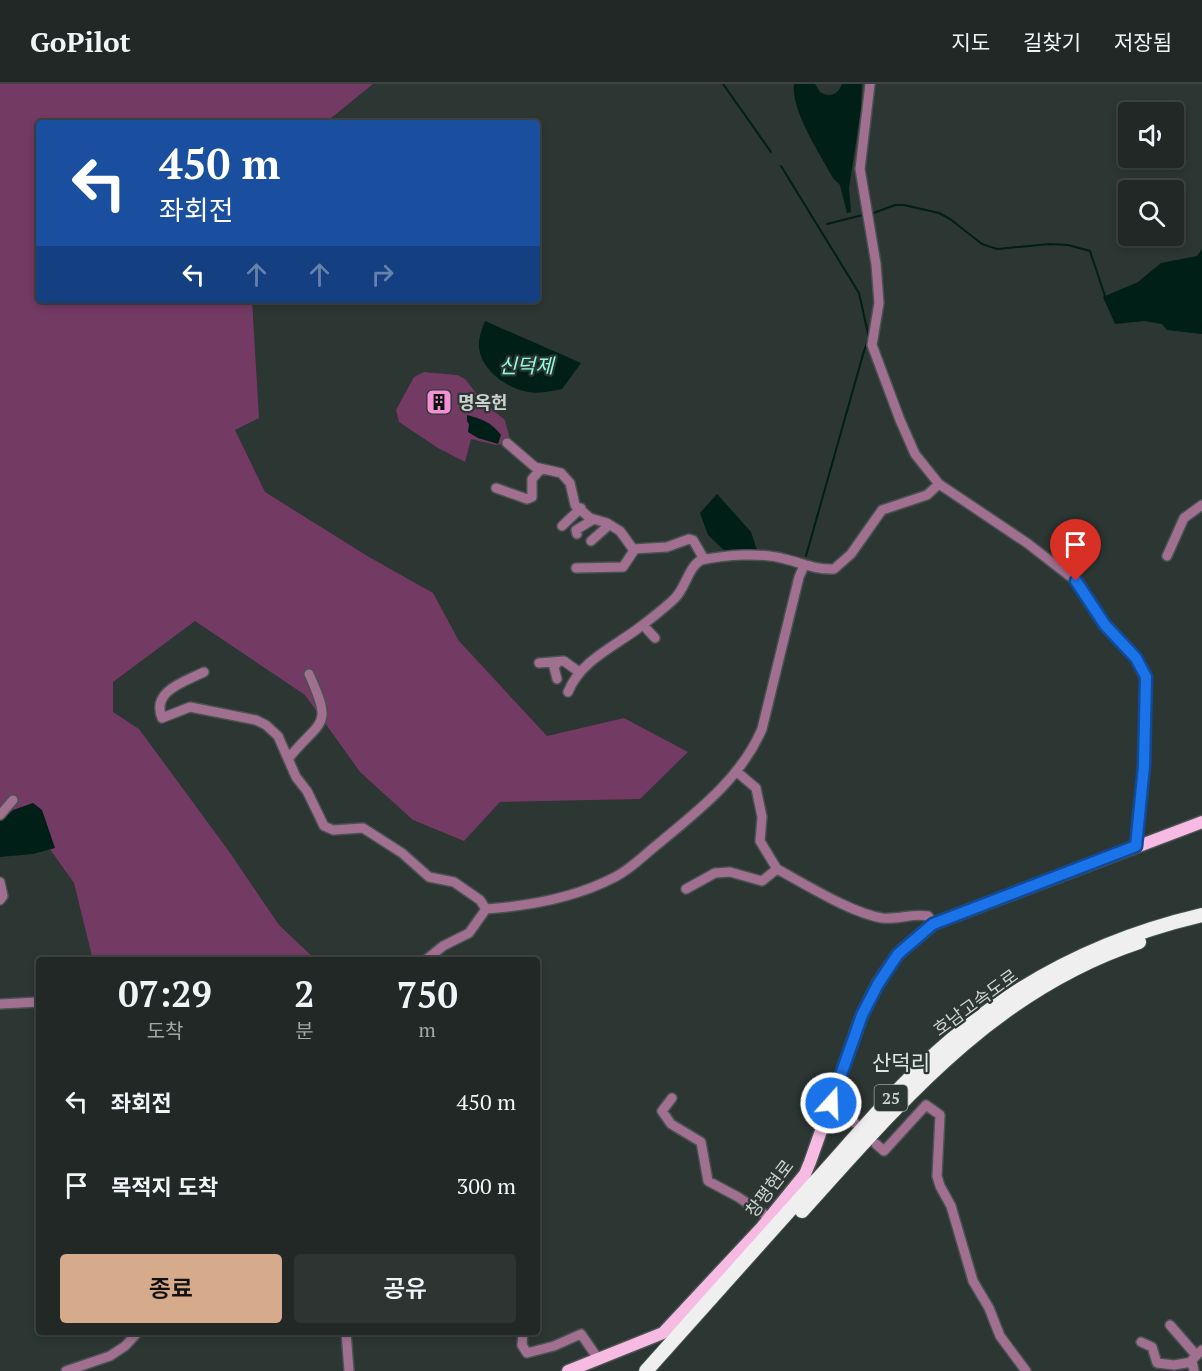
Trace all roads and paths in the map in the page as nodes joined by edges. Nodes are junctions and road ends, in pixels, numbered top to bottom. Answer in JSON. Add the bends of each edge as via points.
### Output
{"nodes":[{"id":1,"x":870,"y":84,"type":"edge"},
{"id":2,"x":507,"y":443,"type":"dead end"},
{"id":3,"x":541,"y":469,"type":"junction"},
{"id":4,"x":939,"y":484,"type":"junction"},
{"id":5,"x":496,"y":488,"type":"dead end"},
{"id":6,"x":1202,"y":505,"type":"edge"},
{"id":7,"x":581,"y":508,"type":"junction"},
{"id":8,"x":594,"y":519,"type":"junction"},
{"id":9,"x":609,"y":525,"type":"junction"},
{"id":10,"x":562,"y":526,"type":"dead end"},
{"id":11,"x":577,"y":534,"type":"dead end"},
{"id":12,"x":591,"y":541,"type":"dead end"},
{"id":13,"x":635,"y":549,"type":"junction"},
{"id":14,"x":1167,"y":556,"type":"dead end"},
{"id":15,"x":704,"y":559,"type":"junction"},
{"id":16,"x":804,"y":566,"type":"junction"},
{"id":17,"x":576,"y":568,"type":"dead end"},
{"id":18,"x":662,"y":609,"type":"junction"},
{"id":19,"x":670,"y":618,"type":"dead end"},
{"id":20,"x":643,"y":625,"type":"junction"},
{"id":21,"x":655,"y":638,"type":"dead end"},
{"id":22,"x":558,"y":662,"type":"junction"},
{"id":23,"x":539,"y":663,"type":"dead end"},
{"id":24,"x":204,"y":672,"type":"dead end"},
{"id":25,"x":579,"y":672,"type":"junction"},
{"id":26,"x":309,"y":674,"type":"dead end"},
{"id":27,"x":557,"y":679,"type":"dead end"},
{"id":28,"x":568,"y":692,"type":"dead end"},
{"id":29,"x":288,"y":759,"type":"junction"},
{"id":30,"x":737,"y":772,"type":"junction"},
{"id":31,"x":13,"y":800,"type":"dead end"},
{"id":32,"x":0,"y":815,"type":"edge"},
{"id":33,"x":1202,"y":822,"type":"edge"},
{"id":34,"x":1136,"y":846,"type":"junction"},
{"id":35,"x":777,"y":869,"type":"junction"},
{"id":36,"x":0,"y":882,"type":"edge"},
{"id":37,"x":686,"y":890,"type":"dead end"},
{"id":38,"x":0,"y":900,"type":"edge"},
{"id":39,"x":486,"y":909,"type":"junction"},
{"id":40,"x":1202,"y":915,"type":"edge"},
{"id":41,"x":933,"y":924,"type":"junction"},
{"id":42,"x":1202,"y":925,"type":"edge"},
{"id":43,"x":429,"y":957,"type":"edge"},
{"id":44,"x":36,"y":1002,"type":"edge"},
{"id":45,"x":0,"y":1004,"type":"edge"},
{"id":46,"x":672,"y":1098,"type":"dead end"},
{"id":47,"x":831,"y":1103,"type":"junction"},
{"id":48,"x":855,"y":1123,"type":"dead end"},
{"id":49,"x":876,"y":1144,"type":"dead end"},
{"id":50,"x":770,"y":1218,"type":"junction"},
{"id":51,"x":1170,"y":1324,"type":"dead end"},
{"id":52,"x":135,"y":1335,"type":"edge"},
{"id":53,"x":346,"y":1335,"type":"edge"},
{"id":54,"x":523,"y":1335,"type":"edge"},
{"id":55,"x":1141,"y":1342,"type":"dead end"},
{"id":56,"x":1196,"y":1359,"type":"edge"},
{"id":57,"x":599,"y":1360,"type":"junction"},
{"id":58,"x":66,"y":1371,"type":"edge"},
{"id":59,"x":349,"y":1371,"type":"edge"},
{"id":60,"x":568,"y":1371,"type":"edge"},
{"id":61,"x":646,"y":1371,"type":"edge"},
{"id":62,"x":658,"y":1371,"type":"edge"},
{"id":63,"x":1026,"y":1371,"type":"edge"}],
"edges":[{"from":1,"to":4,"type":"street","via":[[860,169],[879,303],[872,345],[915,454]]},
{"from":2,"to":3,"type":"street"},
{"from":3,"to":5,"type":"street","via":[[532,479],[532,497],[527,499]]},
{"from":3,"to":7,"type":"street","via":[[567,478],[572,499]]},
{"from":4,"to":16,"type":"street","via":[[927,495],[882,510],[834,569]]},
{"from":4,"to":34,"type":"street","via":[[1076,581],[1105,625],[1136,658],[1146,677],[1147,705]]},
{"from":6,"to":14,"type":"street","via":[[1184,518]]},
{"from":7,"to":8,"type":"street"},
{"from":7,"to":10,"type":"street"},
{"from":8,"to":9,"type":"street"},
{"from":8,"to":11,"type":"street","via":[[576,530]]},
{"from":9,"to":12,"type":"street"},
{"from":9,"to":13,"type":"street","via":[[620,531]]},
{"from":13,"to":15,"type":"street","via":[[667,547],[689,539]]},
{"from":13,"to":17,"type":"street","via":[[623,567]]},
{"from":15,"to":16,"type":"street","via":[[764,556]]},
{"from":15,"to":18,"type":"street","via":[[694,564],[675,599]]},
{"from":16,"to":30,"type":"street","via":[[762,729]]},
{"from":18,"to":19,"type":"street"},
{"from":18,"to":20,"type":"street"},
{"from":20,"to":21,"type":"street"},
{"from":20,"to":25,"type":"street"},
{"from":22,"to":23,"type":"street"},
{"from":22,"to":25,"type":"street","via":[[564,661]]},
{"from":22,"to":27,"type":"street","via":[[554,667]]},
{"from":24,"to":29,"type":"street","via":[[160,698],[162,718],[190,707],[256,720],[278,736]]},
{"from":25,"to":28,"type":"street"},
{"from":26,"to":29,"type":"street","via":[[324,714],[318,727]]},
{"from":29,"to":39,"type":"street","via":[[324,826],[333,830],[363,828],[402,853],[429,877],[454,882],[480,900]]},
{"from":30,"to":35,"type":"street","via":[[756,788],[762,817],[760,842]]},
{"from":30,"to":39,"type":"street","via":[[684,824],[614,878],[553,899]]},
{"from":31,"to":32,"type":"street"},
{"from":33,"to":34,"type":"main road","name":"창평현로"},
{"from":34,"to":41,"type":"main road","name":"창평현로"},
{"from":35,"to":37,"type":"street","via":[[762,881],[730,872],[714,873]]},
{"from":35,"to":41,"type":"street","via":[[832,899],[879,918],[917,914],[928,916]]},
{"from":36,"to":38,"type":"street"},
{"from":39,"to":43,"type":"street","via":[[469,933]]},
{"from":40,"to":61,"type":"highway","name":"호남고속도로","number":"25","via":[[1091,950],[1004,999],[965,1028],[904,1085]]},
{"from":41,"to":47,"type":"main road","name":"창평현로","via":[[898,954],[878,984],[862,1015]]},
{"from":42,"to":62,"type":"highway","name":"호남고속도로","number":"25","via":[[1089,962],[1010,1007],[975,1033],[903,1099]]},
{"from":44,"to":45,"type":"street"},
{"from":46,"to":50,"type":"street","via":[[662,1111],[671,1124],[701,1142],[708,1181]]},
{"from":47,"to":48,"type":"street"},
{"from":47,"to":50,"type":"main road","name":"창평현로","via":[[805,1174]]},
{"from":49,"to":63,"type":"street","via":[[884,1151],[926,1105],[940,1115],[940,1186],[951,1206],[973,1281],[1000,1336]]},
{"from":50,"to":57,"type":"main road","name":"창평현로","via":[[663,1333]]},
{"from":51,"to":56,"type":"street"},
{"from":52,"to":58,"type":"street","via":[[110,1356]]},
{"from":53,"to":59,"type":"street"},
{"from":54,"to":57,"type":"street","via":[[522,1345],[527,1353],[581,1334]]},
{"from":55,"to":56,"type":"street","via":[[1152,1347],[1157,1363],[1174,1365]]},
{"from":57,"to":60,"type":"main road","name":"창평현로"}]}
